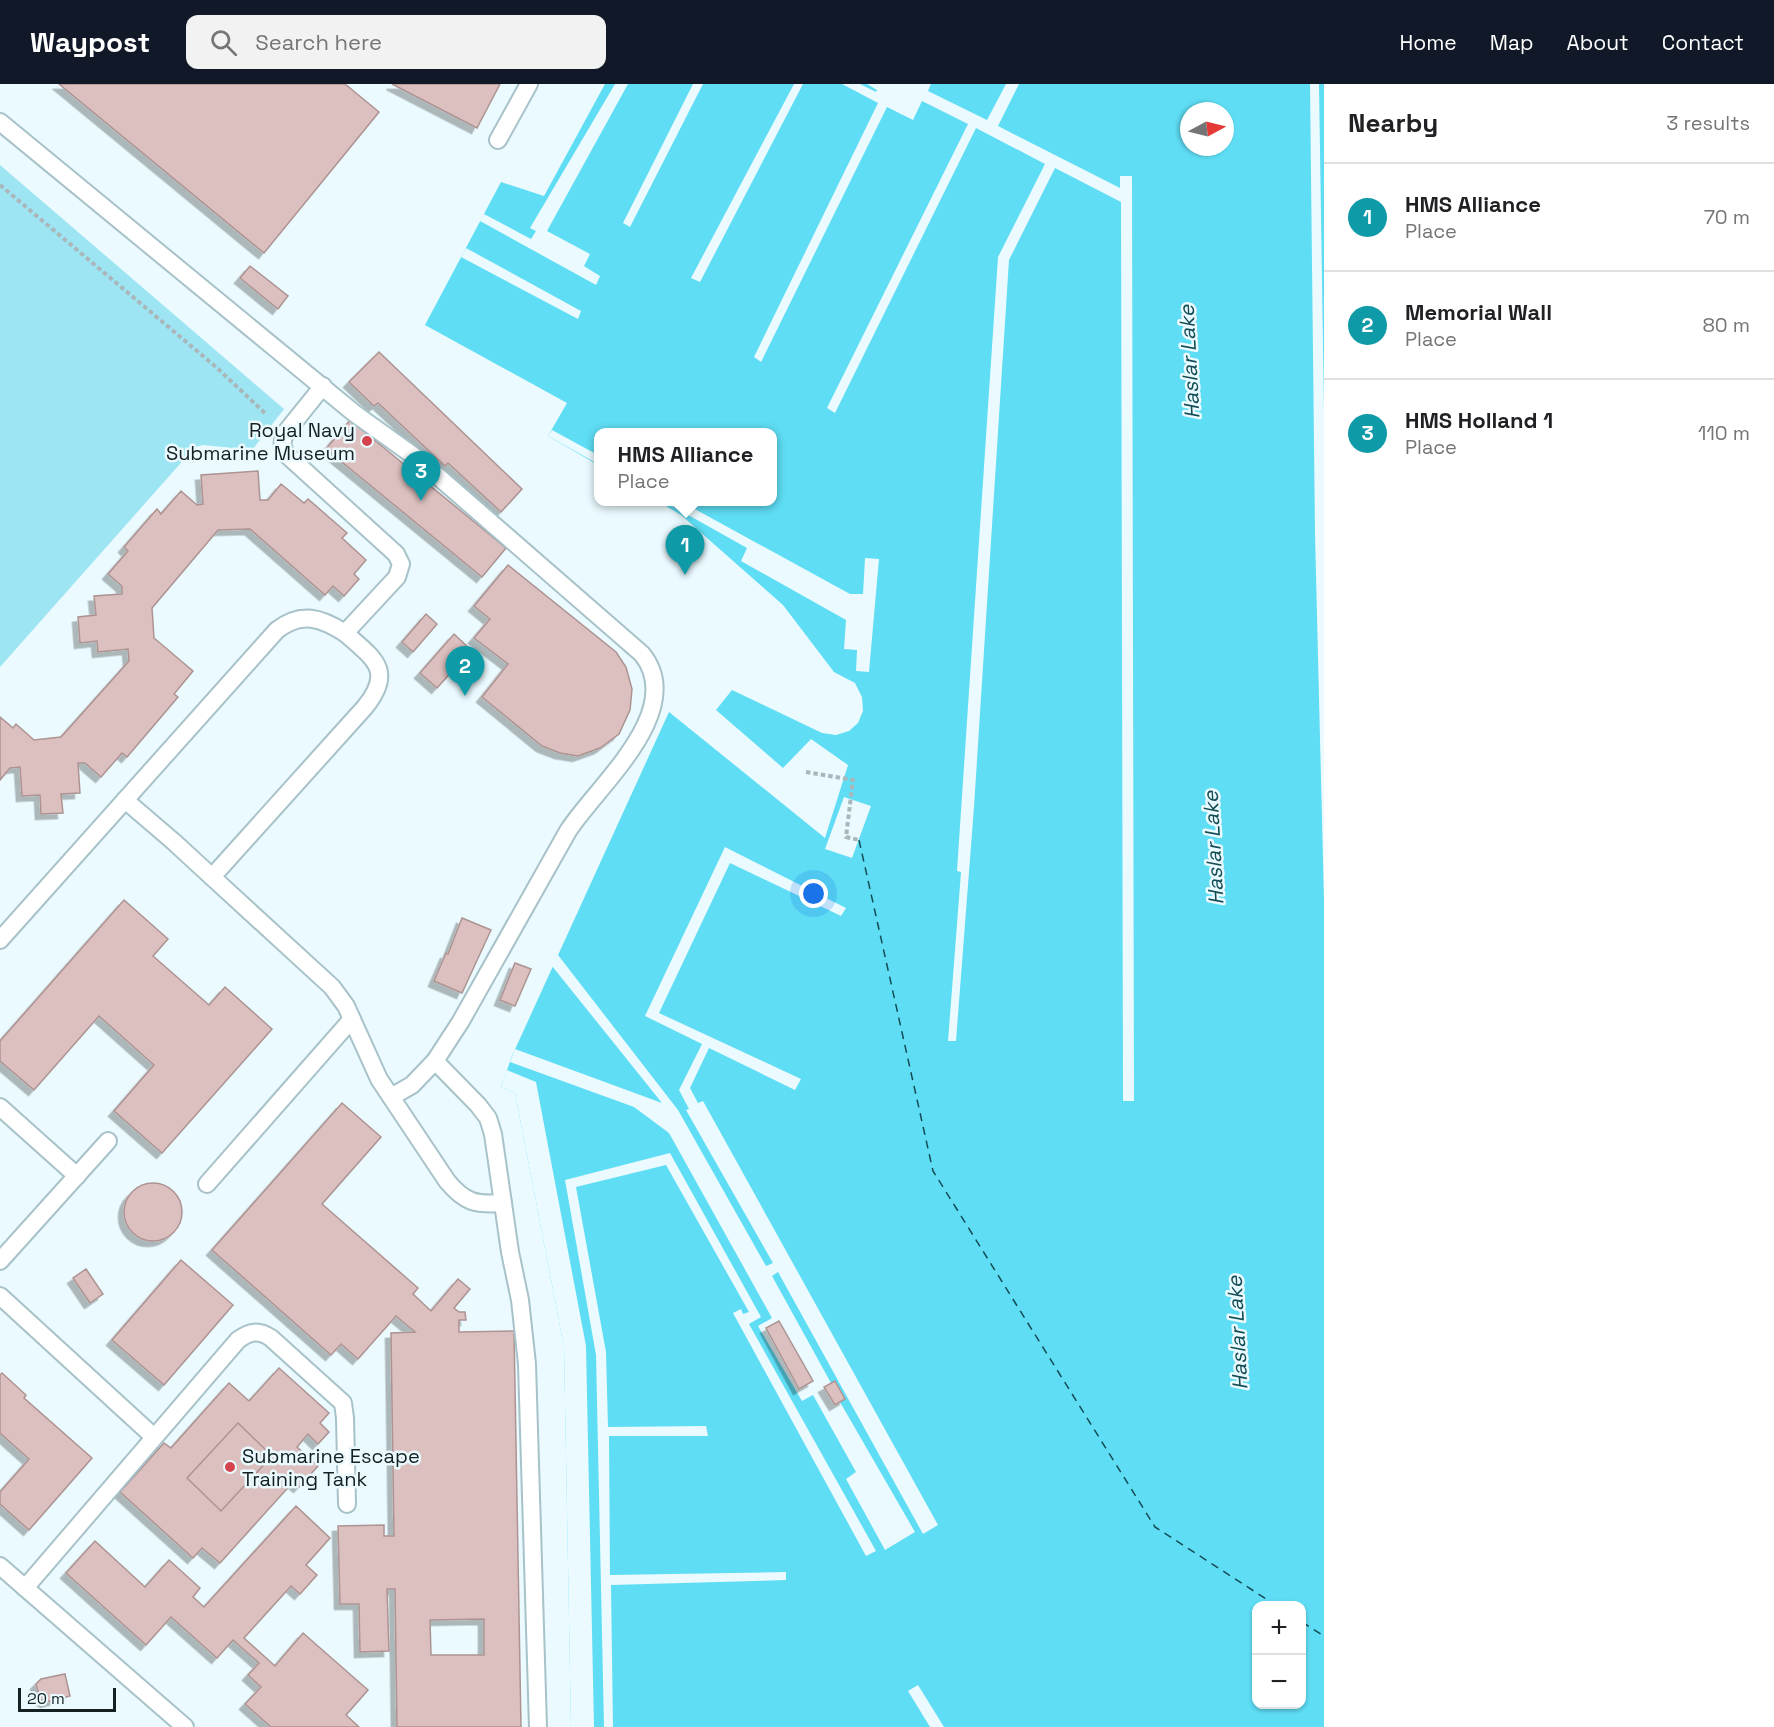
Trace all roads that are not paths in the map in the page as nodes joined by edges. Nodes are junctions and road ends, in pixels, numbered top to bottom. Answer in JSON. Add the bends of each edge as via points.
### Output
{"nodes":[{"id":1,"x":530,"y":84,"type":"edge"},
{"id":2,"x":0,"y":122,"type":"edge"},
{"id":3,"x":498,"y":140,"type":"dead end"},
{"id":4,"x":323,"y":386,"type":"junction"},
{"id":5,"x":345,"y":633,"type":"junction"},
{"id":6,"x":125,"y":800,"type":"junction"},
{"id":7,"x":212,"y":877,"type":"junction"},
{"id":8,"x":0,"y":940,"type":"edge"},
{"id":9,"x":352,"y":1019,"type":"junction"},
{"id":10,"x":435,"y":1061,"type":"junction"},
{"id":11,"x":391,"y":1097,"type":"junction"},
{"id":12,"x":0,"y":1107,"type":"edge"},
{"id":13,"x":108,"y":1141,"type":"dead end"},
{"id":14,"x":77,"y":1176,"type":"junction"},
{"id":15,"x":207,"y":1184,"type":"dead end"},
{"id":16,"x":503,"y":1203,"type":"junction"},
{"id":17,"x":0,"y":1261,"type":"edge"},
{"id":18,"x":0,"y":1296,"type":"edge"},
{"id":19,"x":154,"y":1437,"type":"junction"},
{"id":20,"x":347,"y":1504,"type":"dead end"},
{"id":21,"x":0,"y":1566,"type":"edge"},
{"id":22,"x":25,"y":1588,"type":"junction"},
{"id":23,"x":185,"y":1727,"type":"edge"},
{"id":24,"x":538,"y":1727,"type":"edge"}],
"edges":[{"from":1,"to":3,"type":"lane"},
{"from":2,"to":4,"type":"lane"},
{"from":4,"to":5,"type":"lane","via":[[286,432],[282,440],[285,454],[396,554],[401,564],[394,582]]},
{"from":4,"to":10,"type":"lane","via":[[418,459],[642,654],[654,681],[653,703],[639,738],[572,824]]},
{"from":5,"to":6,"type":"lane","via":[[327,622],[307,618],[277,630]]},
{"from":5,"to":7,"type":"lane","via":[[376,662],[378,688]]},
{"from":6,"to":7,"type":"lane"},
{"from":6,"to":8,"type":"lane"},
{"from":7,"to":9,"type":"lane","via":[[332,987]]},
{"from":9,"to":11,"type":"lane"},
{"from":9,"to":15,"type":"lane"},
{"from":10,"to":11,"type":"lane","via":[[412,1085]]},
{"from":10,"to":16,"type":"lane","via":[[488,1118]]},
{"from":11,"to":16,"type":"lane","via":[[458,1194],[471,1202]]},
{"from":12,"to":14,"type":"lane"},
{"from":13,"to":14,"type":"lane"},
{"from":14,"to":17,"type":"lane"},
{"from":16,"to":24,"type":"lane","via":[[527,1364]]},
{"from":18,"to":19,"type":"lane"},
{"from":19,"to":20,"type":"lane","via":[[238,1340],[252,1332],[264,1333],[343,1403]]},
{"from":19,"to":22,"type":"lane"},
{"from":21,"to":22,"type":"lane"},
{"from":22,"to":23,"type":"lane"}]}
